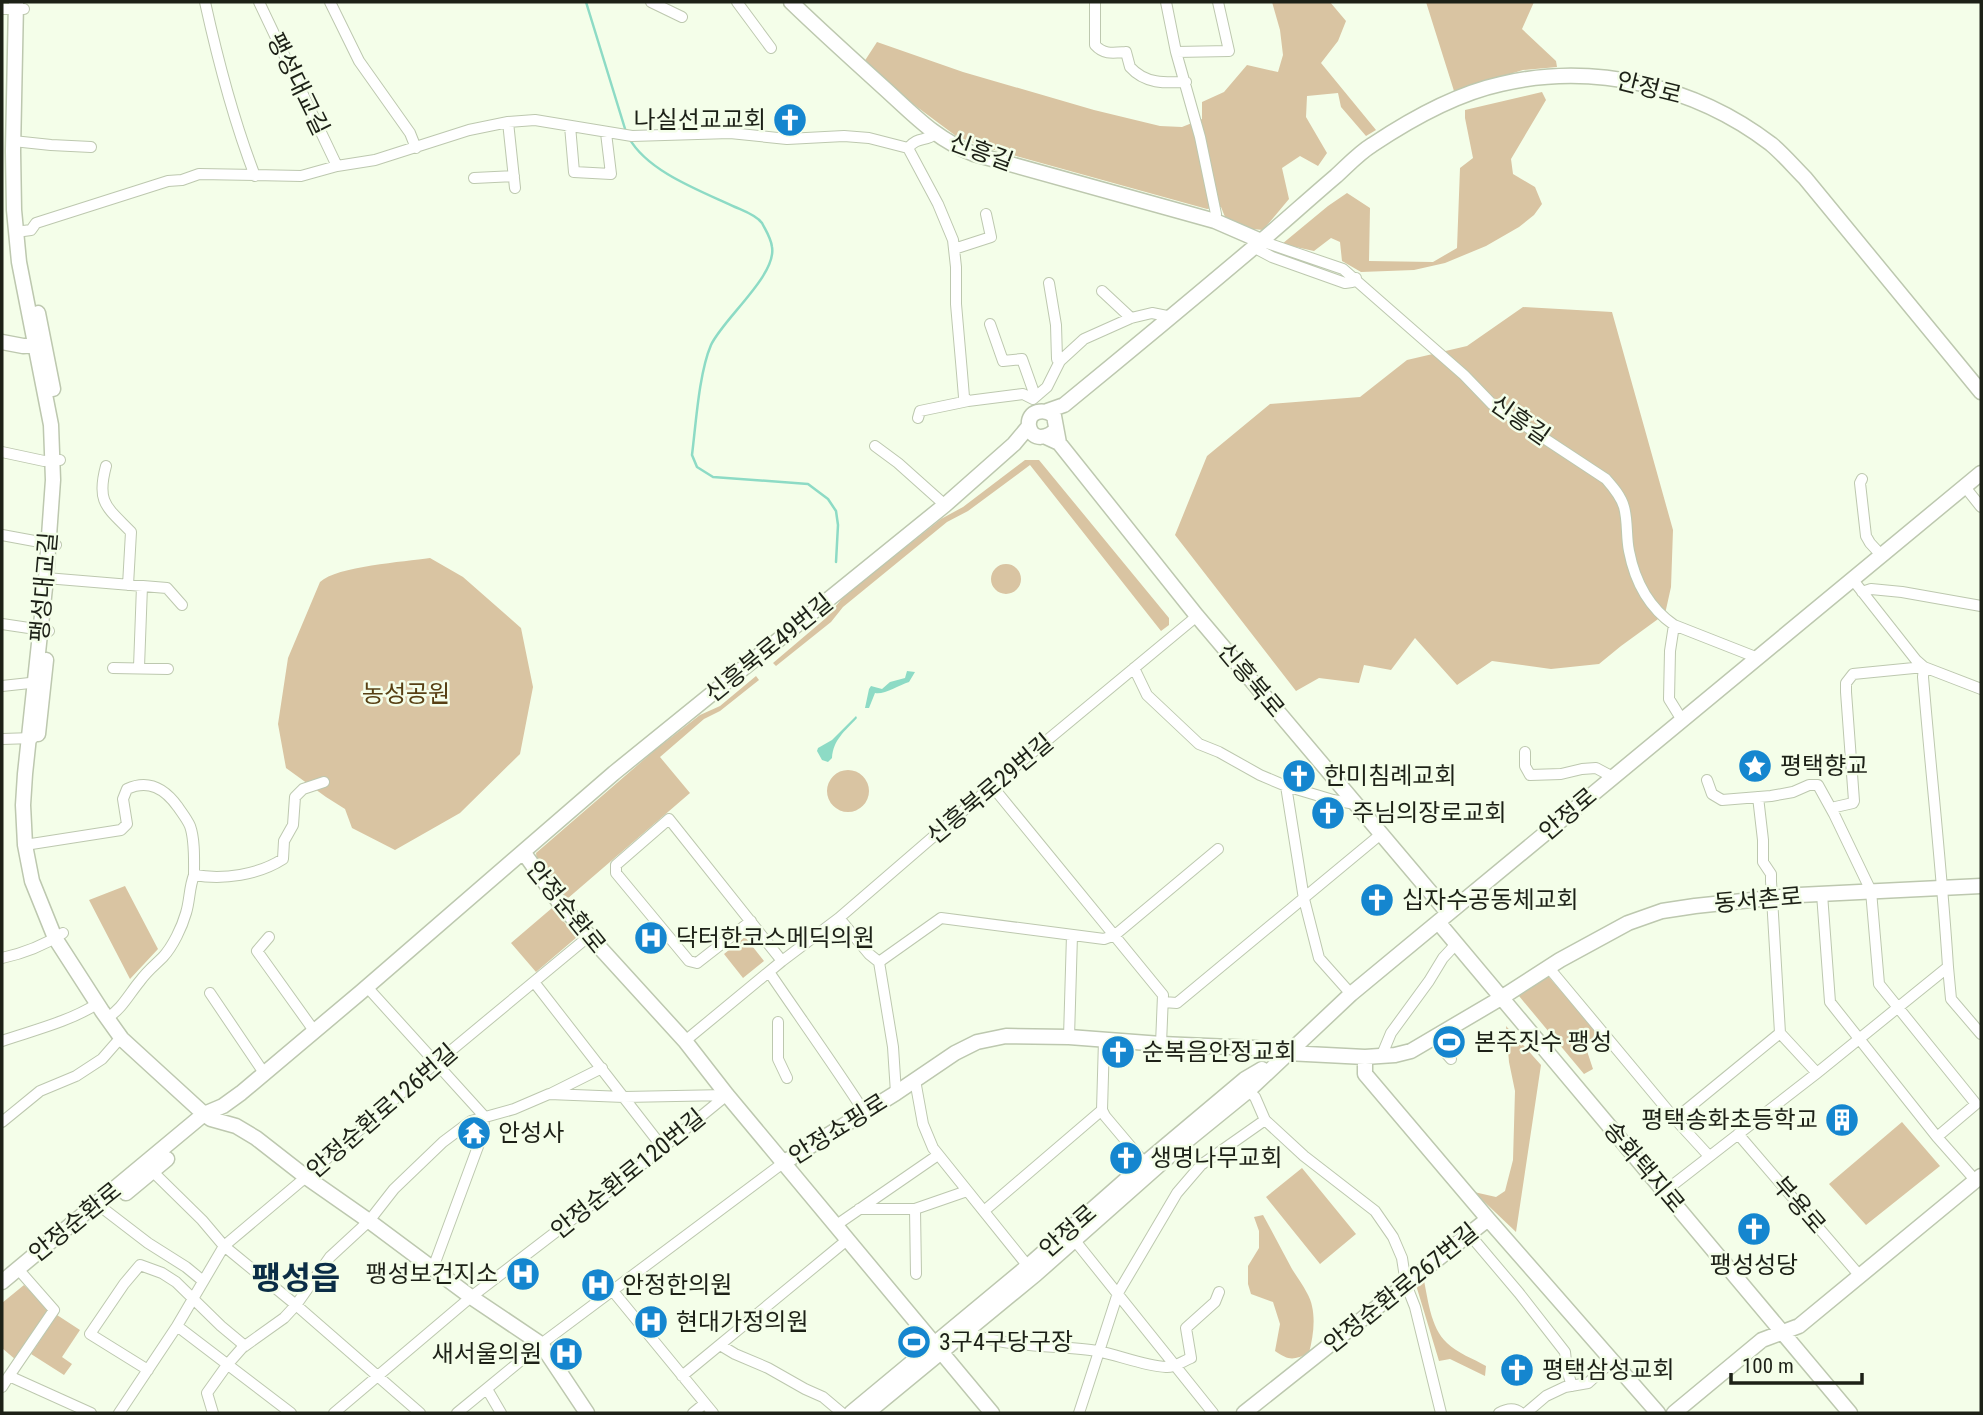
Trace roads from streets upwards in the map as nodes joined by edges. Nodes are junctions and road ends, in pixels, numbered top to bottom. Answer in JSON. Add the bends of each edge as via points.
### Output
{"nodes":[{"id":1,"x":205,"y":2,"type":"edge"},
{"id":2,"x":259,"y":2,"type":"edge"},
{"id":3,"x":330,"y":2,"type":"edge"},
{"id":4,"x":652,"y":2,"type":"edge"},
{"id":5,"x":791,"y":2,"type":"edge"},
{"id":6,"x":1095,"y":2,"type":"edge"},
{"id":7,"x":1166,"y":2,"type":"edge"},
{"id":8,"x":1218,"y":2,"type":"edge"},
{"id":9,"x":740,"y":3,"type":"edge"},
{"id":10,"x":17,"y":6,"type":"edge"},
{"id":11,"x":682,"y":17,"type":"dead end"},
{"id":12,"x":771,"y":48,"type":"dead end"},
{"id":13,"x":1176,"y":52,"type":"junction"},
{"id":14,"x":1186,"y":82,"type":"junction"},
{"id":15,"x":508,"y":122,"type":"junction"},
{"id":16,"x":570,"y":126,"type":"junction"},
{"id":17,"x":606,"y":133,"type":"junction"},
{"id":18,"x":935,"y":134,"type":"junction"},
{"id":19,"x":17,"y":142,"type":"junction"},
{"id":20,"x":91,"y":147,"type":"dead end"},
{"id":21,"x":416,"y":148,"type":"junction"},
{"id":22,"x":908,"y":148,"type":"junction"},
{"id":23,"x":337,"y":166,"type":"junction"},
{"id":24,"x":255,"y":176,"type":"junction"},
{"id":25,"x":514,"y":176,"type":"junction"},
{"id":26,"x":474,"y":178,"type":"dead end"},
{"id":27,"x":515,"y":188,"type":"dead end"},
{"id":28,"x":986,"y":214,"type":"dead end"},
{"id":29,"x":1214,"y":221,"type":"junction"},
{"id":30,"x":20,"y":232,"type":"junction"},
{"id":31,"x":1253,"y":248,"type":"junction"},
{"id":32,"x":954,"y":249,"type":"junction"},
{"id":33,"x":1049,"y":283,"type":"dead end"},
{"id":34,"x":1102,"y":291,"type":"dead end"},
{"id":35,"x":1172,"y":317,"type":"junction"},
{"id":36,"x":1131,"y":318,"type":"junction"},
{"id":37,"x":990,"y":324,"type":"dead end"},
{"id":38,"x":2,"y":342,"type":"edge"},
{"id":39,"x":39,"y":344,"type":"junction"},
{"id":40,"x":1060,"y":361,"type":"junction"},
{"id":41,"x":1981,"y":392,"type":"edge"},
{"id":42,"x":968,"y":401,"type":"junction"},
{"id":43,"x":1064,"y":405,"type":"joint"},
{"id":44,"x":918,"y":418,"type":"dead end"},
{"id":45,"x":1043,"y":421,"type":"junction"},
{"id":46,"x":875,"y":446,"type":"dead end"},
{"id":47,"x":2,"y":452,"type":"edge"},
{"id":48,"x":56,"y":461,"type":"junction"},
{"id":49,"x":106,"y":466,"type":"dead end"},
{"id":50,"x":1981,"y":473,"type":"edge"},
{"id":51,"x":1861,"y":479,"type":"dead end"},
{"id":52,"x":1965,"y":487,"type":"junction"},
{"id":53,"x":945,"y":505,"type":"junction"},
{"id":54,"x":1981,"y":507,"type":"edge"},
{"id":55,"x":2,"y":535,"type":"edge"},
{"id":56,"x":52,"y":545,"type":"junction"},
{"id":57,"x":1882,"y":556,"type":"junction"},
{"id":58,"x":50,"y":578,"type":"junction"},
{"id":59,"x":1853,"y":580,"type":"junction"},
{"id":60,"x":128,"y":585,"type":"junction"},
{"id":61,"x":142,"y":586,"type":"junction"},
{"id":62,"x":1862,"y":592,"type":"junction"},
{"id":63,"x":182,"y":605,"type":"dead end"},
{"id":64,"x":1981,"y":606,"type":"edge"},
{"id":65,"x":1197,"y":616,"type":"junction"},
{"id":66,"x":2,"y":624,"type":"edge"},
{"id":67,"x":1674,"y":625,"type":"junction"},
{"id":68,"x":45,"y":631,"type":"junction"},
{"id":69,"x":1758,"y":658,"type":"junction"},
{"id":70,"x":139,"y":667,"type":"junction"},
{"id":71,"x":1924,"y":667,"type":"junction"},
{"id":72,"x":113,"y":668,"type":"dead end"},
{"id":73,"x":1134,"y":668,"type":"junction"},
{"id":74,"x":168,"y":669,"type":"dead end"},
{"id":75,"x":39,"y":682,"type":"junction"},
{"id":76,"x":2,"y":686,"type":"edge"},
{"id":77,"x":1981,"y":689,"type":"edge"},
{"id":78,"x":1682,"y":720,"type":"junction"},
{"id":79,"x":33,"y":738,"type":"junction"},
{"id":80,"x":2,"y":739,"type":"edge"},
{"id":81,"x":1525,"y":752,"type":"dead end"},
{"id":82,"x":1613,"y":777,"type":"junction"},
{"id":83,"x":1707,"y":780,"type":"dead end"},
{"id":84,"x":324,"y":782,"type":"dead end"},
{"id":85,"x":992,"y":786,"type":"junction"},
{"id":86,"x":1286,"y":786,"type":"junction"},
{"id":87,"x":1758,"y":797,"type":"junction"},
{"id":88,"x":1355,"y":804,"type":"junction"},
{"id":89,"x":1831,"y":808,"type":"junction"},
{"id":90,"x":1381,"y":834,"type":"junction"},
{"id":91,"x":29,"y":844,"type":"junction"},
{"id":92,"x":1218,"y":849,"type":"dead end"},
{"id":93,"x":524,"y":853,"type":"junction"},
{"id":94,"x":194,"y":875,"type":"junction"},
{"id":95,"x":1981,"y":886,"type":"edge"},
{"id":96,"x":1943,"y":888,"type":"junction"},
{"id":97,"x":1871,"y":891,"type":"junction"},
{"id":98,"x":1822,"y":894,"type":"junction"},
{"id":99,"x":1772,"y":897,"type":"junction"},
{"id":100,"x":1304,"y":899,"type":"junction"},
{"id":101,"x":839,"y":918,"type":"junction"},
{"id":102,"x":1443,"y":918,"type":"junction"},
{"id":103,"x":751,"y":921,"type":"junction"},
{"id":104,"x":59,"y":935,"type":"junction"},
{"id":105,"x":1072,"y":935,"type":"junction"},
{"id":106,"x":1115,"y":935,"type":"junction"},
{"id":107,"x":269,"y":937,"type":"dead end"},
{"id":108,"x":588,"y":937,"type":"junction"},
{"id":109,"x":1456,"y":944,"type":"junction"},
{"id":110,"x":2,"y":958,"type":"edge"},
{"id":111,"x":782,"y":961,"type":"junction"},
{"id":112,"x":879,"y":962,"type":"junction"},
{"id":113,"x":1948,"y":967,"type":"junction"},
{"id":114,"x":1549,"y":968,"type":"junction"},
{"id":115,"x":769,"y":972,"type":"junction"},
{"id":116,"x":534,"y":982,"type":"junction"},
{"id":117,"x":367,"y":987,"type":"junction"},
{"id":118,"x":210,"y":993,"type":"dead end"},
{"id":119,"x":1351,"y":994,"type":"junction"},
{"id":120,"x":1501,"y":998,"type":"junction"},
{"id":121,"x":1163,"y":1002,"type":"junction"},
{"id":122,"x":97,"y":1004,"type":"junction"},
{"id":123,"x":1898,"y":1007,"type":"junction"},
{"id":124,"x":110,"y":1016,"type":"junction"},
{"id":125,"x":778,"y":1022,"type":"dead end"},
{"id":126,"x":314,"y":1031,"type":"junction"},
{"id":127,"x":1780,"y":1033,"type":"junction"},
{"id":128,"x":1981,"y":1033,"type":"edge"},
{"id":129,"x":1069,"y":1037,"type":"junction"},
{"id":130,"x":1433,"y":1038,"type":"junction"},
{"id":131,"x":122,"y":1039,"type":"junction"},
{"id":132,"x":1860,"y":1039,"type":"junction"},
{"id":133,"x":1104,"y":1040,"type":"junction"},
{"id":134,"x":2,"y":1041,"type":"edge"},
{"id":135,"x":684,"y":1041,"type":"junction"},
{"id":136,"x":1161,"y":1044,"type":"junction"},
{"id":137,"x":1287,"y":1053,"type":"junction"},
{"id":138,"x":1365,"y":1057,"type":"junction"},
{"id":139,"x":1381,"y":1057,"type":"junction"},
{"id":140,"x":1451,"y":1059,"type":"dead end"},
{"id":141,"x":435,"y":1064,"type":"junction"},
{"id":142,"x":602,"y":1068,"type":"junction"},
{"id":143,"x":264,"y":1073,"type":"junction"},
{"id":144,"x":1817,"y":1073,"type":"junction"},
{"id":145,"x":787,"y":1078,"type":"dead end"},
{"id":146,"x":915,"y":1080,"type":"junction"},
{"id":147,"x":1248,"y":1091,"type":"junction"},
{"id":148,"x":896,"y":1093,"type":"junction"},
{"id":149,"x":549,"y":1094,"type":"junction"},
{"id":150,"x":727,"y":1095,"type":"junction"},
{"id":151,"x":624,"y":1097,"type":"junction"},
{"id":152,"x":1979,"y":1102,"type":"edge"},
{"id":153,"x":1102,"y":1110,"type":"junction"},
{"id":154,"x":864,"y":1113,"type":"junction"},
{"id":155,"x":211,"y":1115,"type":"junction"},
{"id":156,"x":484,"y":1116,"type":"junction"},
{"id":157,"x":1675,"y":1119,"type":"junction"},
{"id":158,"x":1265,"y":1120,"type":"junction"},
{"id":159,"x":2,"y":1122,"type":"edge"},
{"id":160,"x":1738,"y":1134,"type":"junction"},
{"id":161,"x":1937,"y":1137,"type":"junction"},
{"id":162,"x":663,"y":1147,"type":"junction"},
{"id":163,"x":938,"y":1155,"type":"junction"},
{"id":164,"x":1709,"y":1156,"type":"junction"},
{"id":165,"x":783,"y":1163,"type":"junction"},
{"id":166,"x":149,"y":1168,"type":"junction"},
{"id":167,"x":1149,"y":1168,"type":"junction"},
{"id":168,"x":306,"y":1177,"type":"junction"},
{"id":169,"x":1979,"y":1178,"type":"edge"},
{"id":170,"x":967,"y":1191,"type":"junction"},
{"id":171,"x":1665,"y":1191,"type":"junction"},
{"id":172,"x":859,"y":1209,"type":"junction"},
{"id":173,"x":915,"y":1209,"type":"junction"},
{"id":174,"x":105,"y":1210,"type":"junction"},
{"id":175,"x":984,"y":1210,"type":"junction"},
{"id":176,"x":1488,"y":1219,"type":"junction"},
{"id":177,"x":369,"y":1221,"type":"junction"},
{"id":178,"x":835,"y":1226,"type":"junction"},
{"id":179,"x":1070,"y":1235,"type":"junction"},
{"id":180,"x":847,"y":1240,"type":"junction"},
{"id":181,"x":1475,"y":1241,"type":"dead end"},
{"id":182,"x":224,"y":1246,"type":"junction"},
{"id":183,"x":433,"y":1268,"type":"junction"},
{"id":184,"x":1032,"y":1270,"type":"junction"},
{"id":185,"x":21,"y":1272,"type":"junction"},
{"id":186,"x":916,"y":1274,"type":"dead end"},
{"id":187,"x":1860,"y":1276,"type":"junction"},
{"id":188,"x":203,"y":1281,"type":"junction"},
{"id":189,"x":2,"y":1282,"type":"edge"},
{"id":190,"x":1406,"y":1284,"type":"junction"},
{"id":191,"x":612,"y":1290,"type":"junction"},
{"id":192,"x":1219,"y":1292,"type":"dead end"},
{"id":193,"x":1118,"y":1293,"type":"junction"},
{"id":194,"x":2,"y":1294,"type":"edge"},
{"id":195,"x":471,"y":1297,"type":"junction"},
{"id":196,"x":192,"y":1298,"type":"junction"},
{"id":197,"x":296,"y":1305,"type":"junction"},
{"id":198,"x":177,"y":1326,"type":"junction"},
{"id":199,"x":963,"y":1327,"type":"junction"},
{"id":200,"x":1782,"y":1332,"type":"junction"},
{"id":201,"x":541,"y":1344,"type":"junction"},
{"id":202,"x":720,"y":1345,"type":"junction"},
{"id":203,"x":245,"y":1346,"type":"junction"},
{"id":204,"x":938,"y":1348,"type":"junction"},
{"id":205,"x":1098,"y":1352,"type":"junction"},
{"id":206,"x":1612,"y":1361,"type":"junction"},
{"id":207,"x":227,"y":1365,"type":"junction"},
{"id":208,"x":1175,"y":1365,"type":"junction"},
{"id":209,"x":148,"y":1370,"type":"junction"},
{"id":210,"x":9,"y":1376,"type":"junction"},
{"id":211,"x":379,"y":1376,"type":"junction"},
{"id":212,"x":682,"y":1376,"type":"junction"},
{"id":213,"x":1572,"y":1386,"type":"junction"},
{"id":214,"x":2,"y":1387,"type":"edge"},
{"id":215,"x":487,"y":1389,"type":"junction"},
{"id":216,"x":704,"y":1404,"type":"junction"},
{"id":217,"x":91,"y":1413,"type":"edge"},
{"id":218,"x":120,"y":1413,"type":"edge"},
{"id":219,"x":213,"y":1413,"type":"edge"},
{"id":220,"x":291,"y":1413,"type":"edge"},
{"id":221,"x":334,"y":1413,"type":"edge"},
{"id":222,"x":420,"y":1413,"type":"edge"},
{"id":223,"x":457,"y":1413,"type":"edge"},
{"id":224,"x":501,"y":1413,"type":"edge"},
{"id":225,"x":587,"y":1413,"type":"edge"},
{"id":226,"x":693,"y":1413,"type":"edge"},
{"id":227,"x":713,"y":1413,"type":"edge"},
{"id":228,"x":842,"y":1413,"type":"edge"},
{"id":229,"x":851,"y":1413,"type":"edge"},
{"id":230,"x":867,"y":1413,"type":"edge"},
{"id":231,"x":992,"y":1413,"type":"edge"},
{"id":232,"x":1079,"y":1413,"type":"edge"},
{"id":233,"x":1213,"y":1413,"type":"edge"},
{"id":234,"x":1244,"y":1413,"type":"edge"},
{"id":235,"x":1441,"y":1413,"type":"edge"},
{"id":236,"x":1499,"y":1413,"type":"edge"},
{"id":237,"x":1521,"y":1413,"type":"edge"},
{"id":238,"x":1526,"y":1413,"type":"edge"},
{"id":239,"x":1658,"y":1413,"type":"edge"},
{"id":240,"x":1674,"y":1413,"type":"edge"},
{"id":241,"x":1850,"y":1413,"type":"edge"}],
"edges":[{"from":1,"to":24,"type":"street","via":[[239,135]]},
{"from":2,"to":23,"type":"street","name":"팽성대교길"},
{"from":3,"to":21,"type":"street","via":[[359,61]]},
{"from":4,"to":11,"type":"street"},
{"from":5,"to":18,"type":"street","name":"신흥길"},
{"from":6,"to":14,"type":"street","via":[[1095,45],[1099,50],[1126,52],[1130,68],[1150,81]]},
{"from":7,"to":13,"type":"street"},
{"from":8,"to":13,"type":"street","via":[[1228,51]]},
{"from":9,"to":12,"type":"street"},
{"from":10,"to":19,"type":"street","name":"팽성대교길"},
{"from":13,"to":14,"type":"street"},
{"from":14,"to":29,"type":"street","via":[[1208,173]]},
{"from":15,"to":16,"type":"street","via":[[535,120]]},
{"from":15,"to":21,"type":"street","name":"팽성대교길"},
{"from":15,"to":25,"type":"street"},
{"from":16,"to":17,"type":"street"},
{"from":16,"to":17,"type":"street","via":[[574,172],[611,174]]},
{"from":17,"to":22,"type":"street","via":[[730,133],[787,139],[844,136]]},
{"from":18,"to":22,"type":"street","via":[[917,139]]},
{"from":18,"to":29,"type":"street","name":"신흥길","via":[[974,154]]},
{"from":19,"to":20,"type":"street"},
{"from":19,"to":30,"type":"street","name":"팽성대교길","via":[[12,185]]},
{"from":21,"to":23,"type":"street","name":"팽성대교길"},
{"from":22,"to":32,"type":"street","via":[[938,204]]},
{"from":23,"to":24,"type":"street","name":"팽성대교길","via":[[300,176]]},
{"from":24,"to":30,"type":"street","name":"팽성대교길","via":[[200,174],[167,181]]},
{"from":25,"to":26,"type":"street"},
{"from":25,"to":27,"type":"street"},
{"from":28,"to":32,"type":"street","via":[[991,237]]},
{"from":29,"to":31,"type":"street","name":"신흥길"},
{"from":30,"to":39,"type":"street","name":"팽성대교길","via":[[19,262]]},
{"from":31,"to":35,"type":"street","name":"안정로"},
{"from":31,"to":41,"type":"street","name":"안정로","via":[[1369,146],[1462,96],[1534,78],[1617,78],[1698,101],[1772,145],[1805,178]]},
{"from":31,"to":67,"type":"street","name":"신흥길","via":[[1343,269],[1492,404],[1606,479],[1624,507],[1639,586],[1658,615]]},
{"from":32,"to":42,"type":"street","via":[[964,397]]},
{"from":33,"to":40,"type":"street"},
{"from":34,"to":36,"type":"street"},
{"from":35,"to":36,"type":"street","via":[[1152,313]]},
{"from":35,"to":43,"type":"street","name":"안정로"},
{"from":36,"to":40,"type":"street","via":[[1084,339]]},
{"from":37,"to":45,"type":"street","via":[[1003,361],[1022,359]]},
{"from":38,"to":39,"type":"street"},
{"from":39,"to":48,"type":"street","name":"팽성대교길"},
{"from":40,"to":45,"type":"street","via":[[1047,387]]},
{"from":42,"to":44,"type":"street","via":[[920,411]]},
{"from":42,"to":45,"type":"street","via":[[1023,394]]},
{"from":43,"to":45,"type":"street","name":"신흥북로49번길"},
{"from":45,"to":53,"type":"street","name":"신흥북로49번길"},
{"from":45,"to":65,"type":"street","name":"신흥북로"},
{"from":46,"to":53,"type":"street"},
{"from":47,"to":48,"type":"street"},
{"from":48,"to":56,"type":"street","name":"팽성대교길"},
{"from":49,"to":60,"type":"street","via":[[101,485],[104,503],[131,533]]},
{"from":50,"to":52,"type":"street","name":"안정로"},
{"from":51,"to":57,"type":"street","via":[[1867,536]]},
{"from":52,"to":54,"type":"street"},
{"from":52,"to":57,"type":"street","name":"안정로"},
{"from":53,"to":93,"type":"street","name":"신흥북로49번길","via":[[614,773]]},
{"from":55,"to":56,"type":"street"},
{"from":56,"to":58,"type":"street","name":"팽성대교길"},
{"from":57,"to":59,"type":"street","name":"안정로"},
{"from":58,"to":60,"type":"street"},
{"from":58,"to":68,"type":"street","name":"팽성대교길"},
{"from":59,"to":62,"type":"street"},
{"from":59,"to":69,"type":"street","name":"안정로"},
{"from":60,"to":61,"type":"street"},
{"from":61,"to":63,"type":"street","via":[[167,588]]},
{"from":61,"to":70,"type":"street"},
{"from":62,"to":64,"type":"street","via":[[1902,592]]},
{"from":62,"to":71,"type":"street"},
{"from":65,"to":73,"type":"street","name":"신흥북로29번길"},
{"from":65,"to":88,"type":"street","name":"신흥북로"},
{"from":66,"to":68,"type":"street"},
{"from":67,"to":69,"type":"street"},
{"from":67,"to":78,"type":"street","via":[[1669,699]]},
{"from":68,"to":75,"type":"street","name":"팽성대교길"},
{"from":69,"to":78,"type":"street","name":"안정로"},
{"from":70,"to":72,"type":"street"},
{"from":70,"to":74,"type":"street"},
{"from":71,"to":77,"type":"street"},
{"from":71,"to":89,"type":"street","via":[[1856,673],[1848,679],[1854,801]]},
{"from":71,"to":96,"type":"street"},
{"from":73,"to":85,"type":"street","name":"신흥북로29번길"},
{"from":73,"to":86,"type":"street","via":[[1147,695],[1199,744]]},
{"from":75,"to":76,"type":"street"},
{"from":75,"to":79,"type":"street","name":"팽성대교길"},
{"from":78,"to":82,"type":"street","name":"안정로"},
{"from":79,"to":80,"type":"street"},
{"from":79,"to":91,"type":"street","name":"팽성대교길","via":[[23,805]]},
{"from":81,"to":82,"type":"street","via":[[1530,775],[1596,768]]},
{"from":82,"to":102,"type":"street","name":"안정로"},
{"from":83,"to":87,"type":"street","via":[[1712,794],[1722,800]]},
{"from":84,"to":94,"type":"street","via":[[295,797],[284,859],[252,873]]},
{"from":85,"to":101,"type":"street","name":"신흥북로29번길"},
{"from":85,"to":106,"type":"street"},
{"from":86,"to":88,"type":"street"},
{"from":86,"to":100,"type":"street"},
{"from":87,"to":89,"type":"street","via":[[1818,786]]},
{"from":87,"to":99,"type":"street","via":[[1763,862],[1771,874]]},
{"from":88,"to":90,"type":"street","name":"신흥북로"},
{"from":89,"to":97,"type":"street"},
{"from":90,"to":100,"type":"street"},
{"from":90,"to":102,"type":"street","name":"신흥북로"},
{"from":91,"to":94,"type":"street","via":[[121,830],[127,824],[123,799],[127,789],[151,785],[169,795],[190,827]]},
{"from":91,"to":104,"type":"street","name":"팽성대교길","via":[[32,881]]},
{"from":92,"to":106,"type":"street"},
{"from":93,"to":108,"type":"street","name":"안정순환로"},
{"from":93,"to":117,"type":"street","name":"안정순환로"},
{"from":94,"to":124,"type":"street","via":[[186,913],[164,957]]},
{"from":95,"to":96,"type":"street","name":"동서촌로"},
{"from":96,"to":97,"type":"street","name":"동서촌로"},
{"from":96,"to":113,"type":"street"},
{"from":97,"to":98,"type":"street","name":"동서촌로"},
{"from":97,"to":123,"type":"street","via":[[1879,984]]},
{"from":98,"to":99,"type":"street","name":"동서촌로"},
{"from":98,"to":132,"type":"street","via":[[1830,1002]]},
{"from":99,"to":114,"type":"street","name":"동서촌로","via":[[1662,911],[1628,923]]},
{"from":99,"to":127,"type":"street"},
{"from":100,"to":119,"type":"street","via":[[1319,958]]},
{"from":100,"to":121,"type":"street","via":[[1177,1003]]},
{"from":101,"to":111,"type":"street","name":"신흥북로29번길"},
{"from":101,"to":112,"type":"street"},
{"from":102,"to":109,"type":"street","name":"송화택지로"},
{"from":102,"to":119,"type":"street","name":"안정로"},
{"from":103,"to":103,"type":"street","via":[[669,819],[616,865],[616,873],[689,961],[697,962]]},
{"from":103,"to":111,"type":"street"},
{"from":104,"to":110,"type":"street","via":[[27,952]]},
{"from":104,"to":122,"type":"street","name":"팽성대교길"},
{"from":104,"to":124,"type":"street","via":[[89,976]]},
{"from":105,"to":106,"type":"street","via":[[1104,939]]},
{"from":105,"to":112,"type":"street","via":[[941,918]]},
{"from":105,"to":129,"type":"street"},
{"from":106,"to":121,"type":"street","via":[[1163,995]]},
{"from":107,"to":126,"type":"street","via":[[257,951]]},
{"from":108,"to":116,"type":"street","name":"안정순환로126번길"},
{"from":108,"to":135,"type":"street","name":"안정순환로"},
{"from":109,"to":120,"type":"street","name":"송화택지로"},
{"from":109,"to":139,"type":"street","via":[[1391,1032]]},
{"from":111,"to":115,"type":"street","name":"신흥북로29번길"},
{"from":112,"to":148,"type":"street"},
{"from":113,"to":123,"type":"street"},
{"from":113,"to":128,"type":"street","via":[[1951,999]]},
{"from":114,"to":120,"type":"street","name":"동서촌로"},
{"from":114,"to":157,"type":"street"},
{"from":115,"to":135,"type":"street","name":"신흥북로29번길"},
{"from":115,"to":154,"type":"street"},
{"from":116,"to":141,"type":"street","name":"안정순환로126번길"},
{"from":116,"to":142,"type":"street"},
{"from":117,"to":126,"type":"street","name":"안정순환로"},
{"from":117,"to":141,"type":"street"},
{"from":118,"to":143,"type":"street"},
{"from":119,"to":137,"type":"street","name":"안정로"},
{"from":120,"to":130,"type":"street","name":"동서촌로"},
{"from":120,"to":171,"type":"street","name":"송화택지로"},
{"from":121,"to":136,"type":"street"},
{"from":122,"to":124,"type":"street","name":"팽성대교길"},
{"from":122,"to":134,"type":"street","via":[[71,1019]]},
{"from":123,"to":132,"type":"street"},
{"from":123,"to":152,"type":"street"},
{"from":124,"to":131,"type":"street","name":"팽성대교길"},
{"from":124,"to":155,"type":"street","name":"팽성대교길"},
{"from":125,"to":145,"type":"street","via":[[778,1059]]},
{"from":126,"to":143,"type":"street","name":"안정순환로"},
{"from":127,"to":144,"type":"street"},
{"from":127,"to":157,"type":"street"},
{"from":129,"to":133,"type":"street","name":"안정쇼핑로"},
{"from":129,"to":146,"type":"street","name":"안정쇼핑로","via":[[1006,1036],[977,1042]]},
{"from":130,"to":139,"type":"street","name":"동서촌로","via":[[1411,1051]]},
{"from":130,"to":140,"type":"street"},
{"from":131,"to":155,"type":"street","name":"팽성대교길"},
{"from":131,"to":159,"type":"street","via":[[88,1069],[40,1091]]},
{"from":132,"to":144,"type":"street"},
{"from":132,"to":161,"type":"street"},
{"from":133,"to":136,"type":"street","name":"안정쇼핑로"},
{"from":133,"to":153,"type":"street"},
{"from":135,"to":150,"type":"street","name":"안정순환로"},
{"from":136,"to":137,"type":"street","name":"안정쇼핑로"},
{"from":137,"to":138,"type":"street","name":"동서촌로"},
{"from":137,"to":147,"type":"street","name":"안정로"},
{"from":137,"to":167,"type":"street","name":"안정로","via":[[1245,1079]]},
{"from":138,"to":139,"type":"street","name":"동서촌로"},
{"from":138,"to":176,"type":"street","via":[[1365,1073]]},
{"from":141,"to":156,"type":"street"},
{"from":141,"to":168,"type":"street","name":"안정순환로126번길"},
{"from":142,"to":149,"type":"street"},
{"from":142,"to":151,"type":"street"},
{"from":143,"to":155,"type":"street","name":"안정순환로"},
{"from":144,"to":160,"type":"street"},
{"from":146,"to":148,"type":"street","name":"안정쇼핑로"},
{"from":146,"to":163,"type":"street","via":[[923,1124]]},
{"from":147,"to":158,"type":"street"},
{"from":147,"to":167,"type":"street","name":"안정로"},
{"from":148,"to":154,"type":"street","name":"안정쇼핑로"},
{"from":149,"to":151,"type":"street"},
{"from":149,"to":156,"type":"street"},
{"from":150,"to":151,"type":"street"},
{"from":150,"to":162,"type":"street","name":"안정순환로120번길"},
{"from":150,"to":165,"type":"street","name":"안정순환로"},
{"from":151,"to":162,"type":"street"},
{"from":152,"to":161,"type":"street"},
{"from":153,"to":167,"type":"street"},
{"from":153,"to":175,"type":"street"},
{"from":154,"to":165,"type":"street","name":"안정쇼핑로"},
{"from":155,"to":166,"type":"street","name":"안정순환로"},
{"from":155,"to":168,"type":"street","via":[[236,1126]]},
{"from":156,"to":177,"type":"street","via":[[443,1142],[394,1189]]},
{"from":156,"to":183,"type":"street","via":[[483,1133]]},
{"from":157,"to":164,"type":"street"},
{"from":158,"to":190,"type":"street","via":[[1375,1211],[1394,1237]]},
{"from":158,"to":193,"type":"street","via":[[1201,1165],[1177,1193]]},
{"from":160,"to":164,"type":"street"},
{"from":160,"to":187,"type":"street","name":"부용로"},
{"from":161,"to":169,"type":"street"},
{"from":162,"to":195,"type":"street","name":"안정순환로120번길"},
{"from":163,"to":170,"type":"street"},
{"from":163,"to":172,"type":"street"},
{"from":164,"to":171,"type":"street"},
{"from":165,"to":178,"type":"street","name":"안정순환로"},
{"from":165,"to":191,"type":"street","name":"안정쇼핑로"},
{"from":166,"to":174,"type":"street","name":"안정순환로"},
{"from":166,"to":182,"type":"street"},
{"from":166,"to":185,"type":"street","name":"안정순환로"},
{"from":167,"to":179,"type":"street","name":"안정로"},
{"from":168,"to":177,"type":"street"},
{"from":168,"to":182,"type":"street","name":"안정순환로126번길"},
{"from":169,"to":187,"type":"street"},
{"from":170,"to":173,"type":"street"},
{"from":170,"to":175,"type":"street"},
{"from":171,"to":200,"type":"street","name":"송화택지로"},
{"from":172,"to":173,"type":"street"},
{"from":172,"to":178,"type":"street"},
{"from":173,"to":186,"type":"street"},
{"from":174,"to":185,"type":"street","name":"안정순환로"},
{"from":174,"to":188,"type":"street","name":"안정순환로"},
{"from":175,"to":184,"type":"street"},
{"from":176,"to":190,"type":"street","name":"안정순환로267번길"},
{"from":176,"to":206,"type":"street","name":"안정순환로267번길"},
{"from":177,"to":183,"type":"street"},
{"from":177,"to":197,"type":"street","via":[[330,1256]]},
{"from":178,"to":180,"type":"street","name":"안정순환로"},
{"from":179,"to":184,"type":"street","name":"안정로"},
{"from":179,"to":193,"type":"street"},
{"from":180,"to":202,"type":"street"},
{"from":180,"to":204,"type":"street","name":"안정순환로"},
{"from":181,"to":213,"type":"street","via":[[1565,1352]]},
{"from":182,"to":188,"type":"street","name":"안정순환로126번길"},
{"from":182,"to":197,"type":"street"},
{"from":183,"to":195,"type":"street"},
{"from":184,"to":199,"type":"street","name":"안정로"},
{"from":185,"to":189,"type":"street","name":"안정순환로"},
{"from":185,"to":194,"type":"street","name":"안정순환로"},
{"from":185,"to":210,"type":"street","via":[[54,1310]]},
{"from":187,"to":200,"type":"street","via":[[1799,1326]]},
{"from":188,"to":196,"type":"street","name":"안정순환로126번길"},
{"from":190,"to":234,"type":"street","name":"안정순환로267번길"},
{"from":190,"to":235,"type":"street"},
{"from":191,"to":201,"type":"street","name":"안정쇼핑로"},
{"from":191,"to":212,"type":"street"},
{"from":192,"to":208,"type":"street","via":[[1215,1302],[1186,1328],[1191,1358]]},
{"from":193,"to":205,"type":"street"},
{"from":193,"to":208,"type":"street"},
{"from":195,"to":201,"type":"street"},
{"from":195,"to":211,"type":"street","name":"안정순환로120번길"},
{"from":196,"to":198,"type":"street","name":"안정순환로126번길"},
{"from":196,"to":203,"type":"street"},
{"from":196,"to":209,"type":"street","via":[[162,1273],[140,1265],[90,1334]]},
{"from":197,"to":203,"type":"street"},
{"from":197,"to":211,"type":"street"},
{"from":198,"to":207,"type":"street"},
{"from":198,"to":209,"type":"street","name":"안정순환로126번길"},
{"from":199,"to":204,"type":"street","name":"안정로"},
{"from":199,"to":205,"type":"street","via":[[1009,1342]]},
{"from":200,"to":240,"type":"street","via":[[1762,1340]]},
{"from":200,"to":241,"type":"street","name":"송화택지로"},
{"from":201,"to":215,"type":"street","name":"안정쇼핑로"},
{"from":201,"to":225,"type":"street"},
{"from":202,"to":212,"type":"street"},
{"from":202,"to":228,"type":"street","via":[[823,1397]]},
{"from":203,"to":207,"type":"street"},
{"from":204,"to":229,"type":"street","name":"안정로"},
{"from":204,"to":230,"type":"street","name":"안정로"},
{"from":204,"to":231,"type":"street","name":"안정순환로"},
{"from":205,"to":208,"type":"street","via":[[1168,1368]]},
{"from":205,"to":232,"type":"street"},
{"from":206,"to":213,"type":"street","via":[[1588,1383]]},
{"from":206,"to":239,"type":"street","name":"안정순환로267번길"},
{"from":207,"to":219,"type":"street","via":[[207,1394]]},
{"from":207,"to":220,"type":"street"},
{"from":208,"to":233,"type":"street"},
{"from":209,"to":218,"type":"street","name":"안정순환로126번길"},
{"from":210,"to":214,"type":"street"},
{"from":210,"to":217,"type":"street"},
{"from":211,"to":221,"type":"street","name":"안정순환로120번길"},
{"from":211,"to":222,"type":"street"},
{"from":212,"to":216,"type":"street"},
{"from":213,"to":238,"type":"street","via":[[1546,1396]]},
{"from":215,"to":223,"type":"street","name":"안정쇼핑로"},
{"from":215,"to":224,"type":"street"},
{"from":216,"to":226,"type":"street"},
{"from":216,"to":227,"type":"street"},
{"from":236,"to":237,"type":"street","via":[[1512,1409]]}]}
